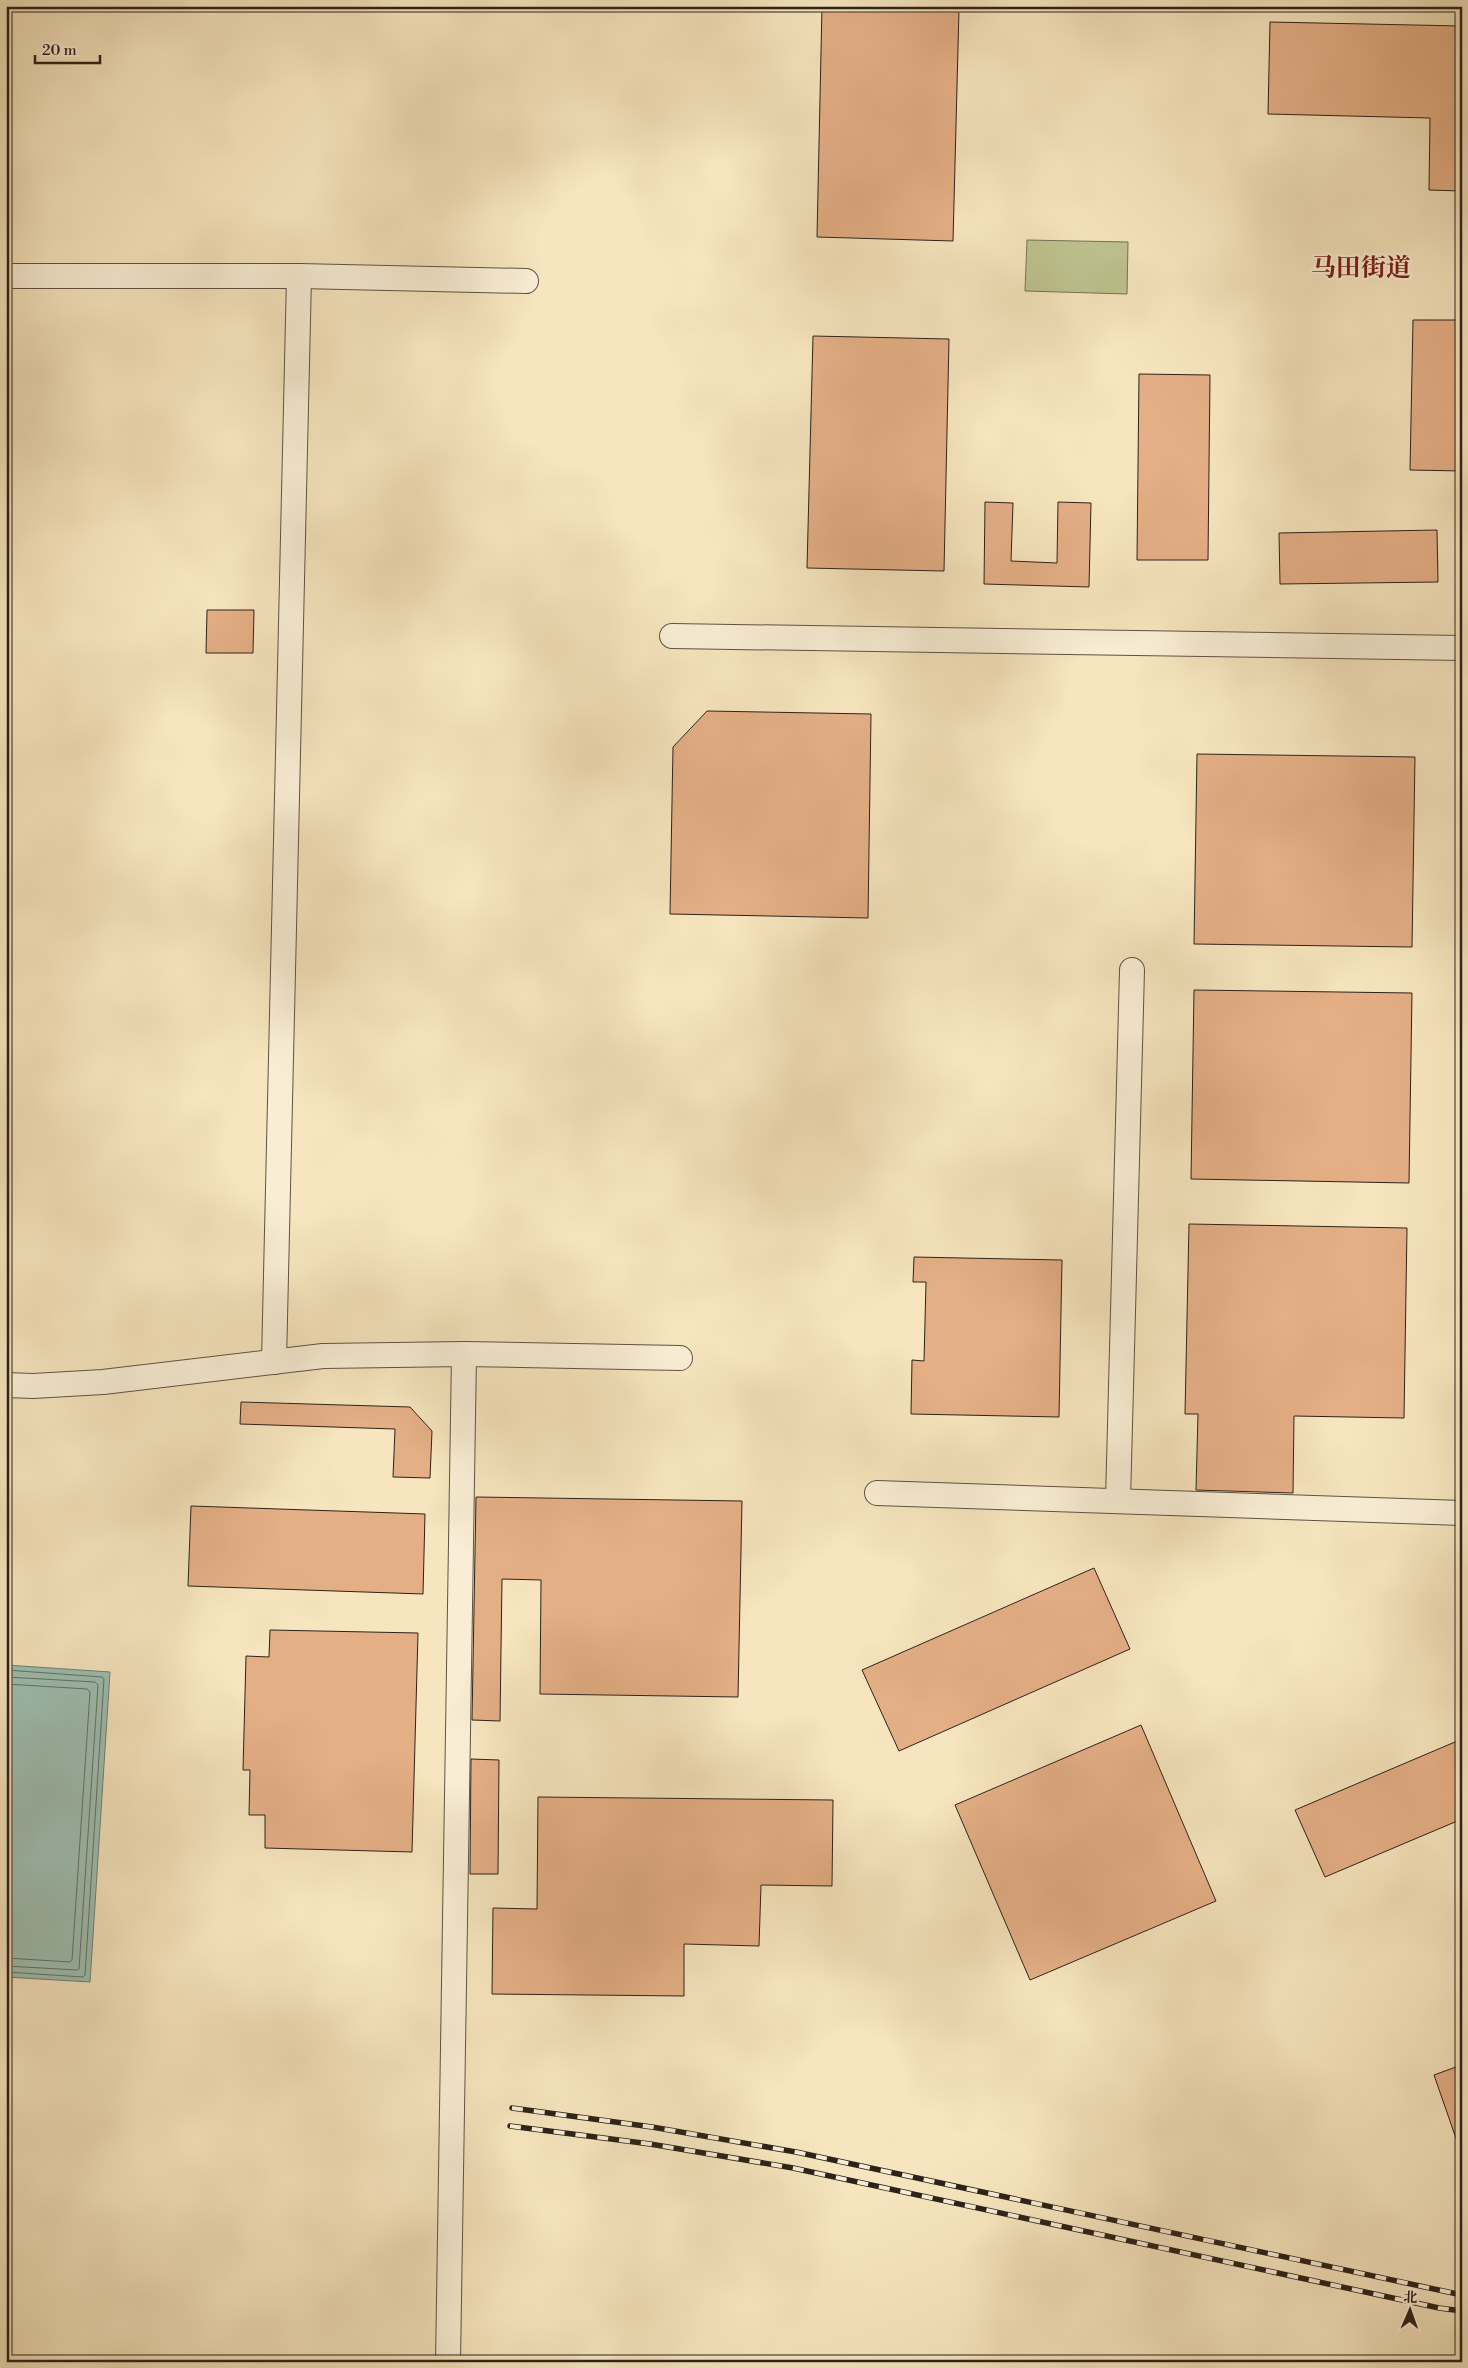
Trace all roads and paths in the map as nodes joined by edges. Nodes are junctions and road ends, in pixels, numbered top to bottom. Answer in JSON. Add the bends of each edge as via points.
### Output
{"nodes":[{"id":1,"x":6,"y":276,"type":"edge"},
{"id":2,"x":299,"y":276,"type":"junction"},
{"id":3,"x":526,"y":281,"type":"dead end"},
{"id":4,"x":672,"y":636,"type":"dead end"},
{"id":5,"x":1462,"y":648,"type":"edge"},
{"id":6,"x":1132,"y":970,"type":"dead end"},
{"id":7,"x":464,"y":1354,"type":"junction"},
{"id":8,"x":680,"y":1358,"type":"dead end"},
{"id":9,"x":274,"y":1362,"type":"junction"},
{"id":10,"x":6,"y":1385,"type":"edge"},
{"id":11,"x":877,"y":1493,"type":"dead end"},
{"id":12,"x":1118,"y":1501,"type":"junction"},
{"id":13,"x":1462,"y":1513,"type":"edge"},
{"id":14,"x":448,"y":2362,"type":"edge"}],
"edges":[{"from":1,"to":2,"type":"street"},
{"from":2,"to":3,"type":"street"},
{"from":2,"to":9,"type":"street"},
{"from":4,"to":5,"type":"street"},
{"from":6,"to":12,"type":"street"},
{"from":7,"to":8,"type":"street"},
{"from":7,"to":9,"type":"street","via":[[323,1356]]},
{"from":7,"to":14,"type":"street"},
{"from":9,"to":10,"type":"street","via":[[103,1382]]},
{"from":11,"to":12,"type":"street"},
{"from":12,"to":13,"type":"street"}]}
